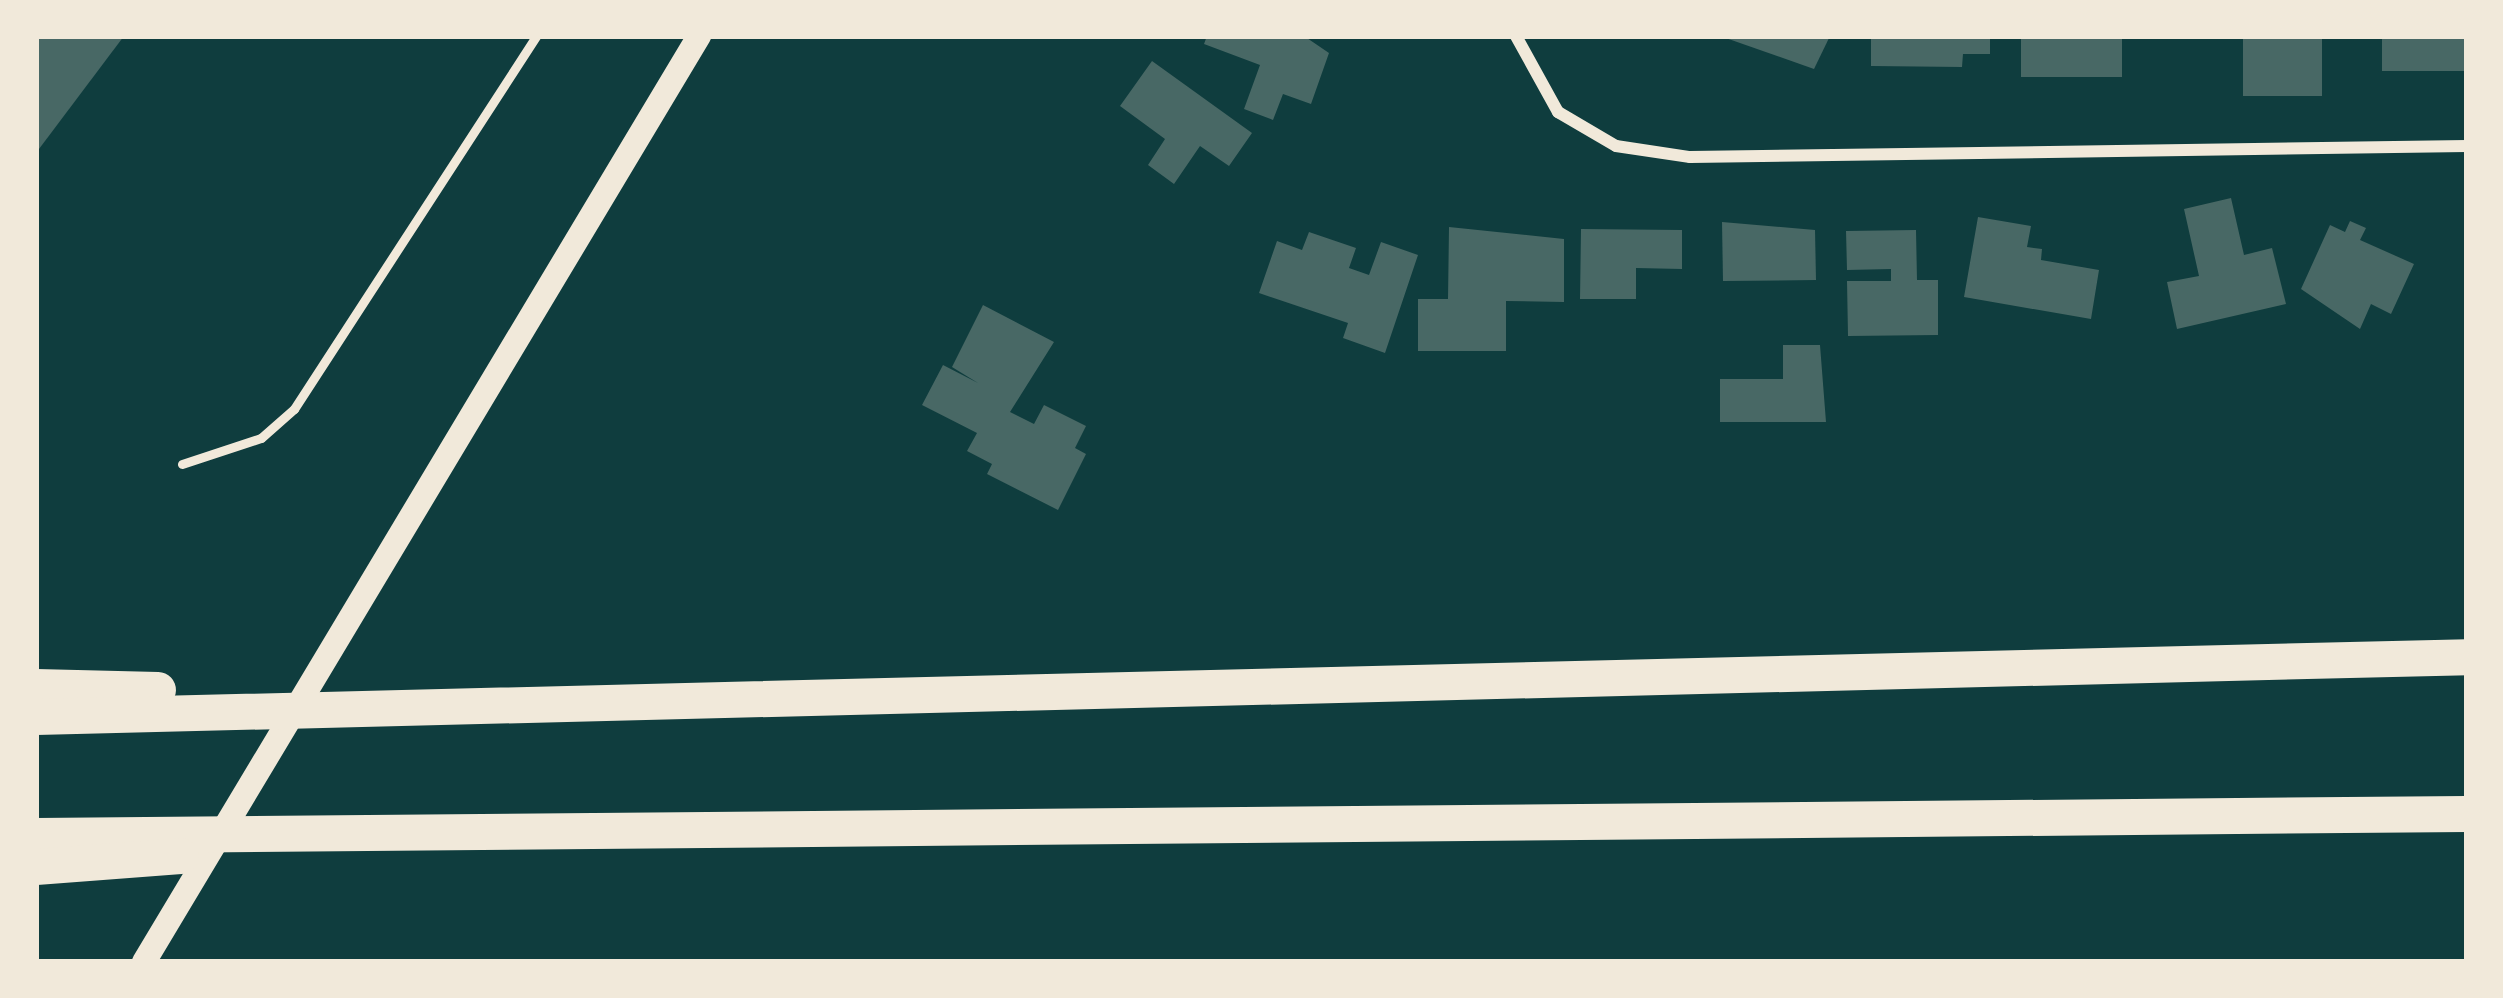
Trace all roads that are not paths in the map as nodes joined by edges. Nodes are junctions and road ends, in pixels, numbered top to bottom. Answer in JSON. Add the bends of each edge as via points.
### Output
{"nodes":[{"id":1,"x":536,"y":36,"type":"edge"},
{"id":2,"x":699,"y":36,"type":"edge"},
{"id":3,"x":1516,"y":36,"type":"edge"},
{"id":4,"x":2467,"y":146,"type":"edge"},
{"id":5,"x":182,"y":464,"type":"dead end"},
{"id":6,"x":2467,"y":656,"type":"edge"},
{"id":7,"x":36,"y":687,"type":"edge"},
{"id":8,"x":550,"y":698,"type":"junction"},
{"id":9,"x":36,"y":717,"type":"edge"},
{"id":10,"x":2467,"y":814,"type":"edge"},
{"id":11,"x":532,"y":827,"type":"junction"},
{"id":12,"x":36,"y":836,"type":"edge"},
{"id":13,"x":36,"y":868,"type":"edge"},
{"id":14,"x":144,"y":962,"type":"edge"}],
"edges":[{"from":1,"to":5,"type":"lane","via":[[294,409],[261,438]]},
{"from":2,"to":14,"type":"main road"},
{"from":3,"to":4,"type":"street","via":[[1525,66],[1558,112],[1616,146],[1690,158]]},
{"from":6,"to":8,"type":"highway"},
{"from":7,"to":8,"type":"highway"},
{"from":8,"to":9,"type":"highway"},
{"from":10,"to":11,"type":"highway"},
{"from":11,"to":12,"type":"highway"},
{"from":11,"to":13,"type":"highway"}]}
